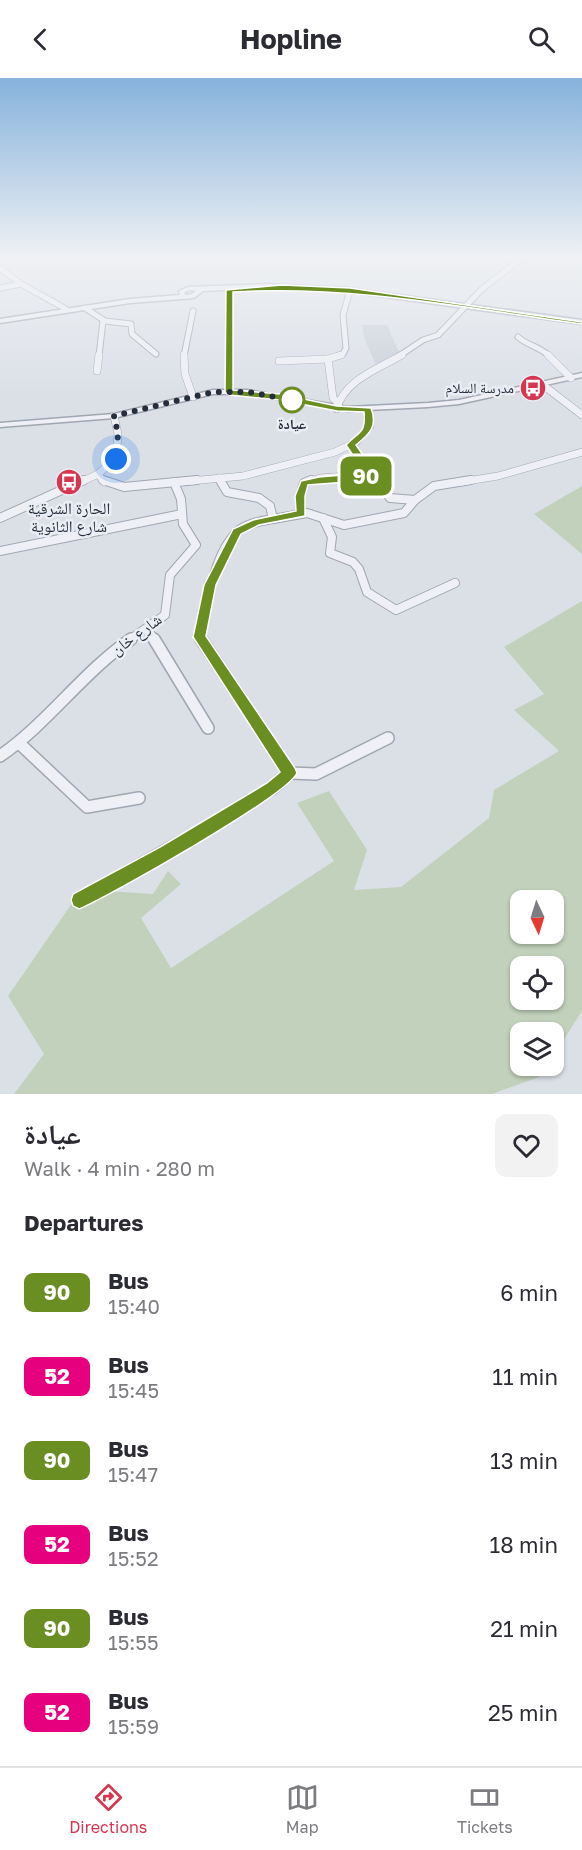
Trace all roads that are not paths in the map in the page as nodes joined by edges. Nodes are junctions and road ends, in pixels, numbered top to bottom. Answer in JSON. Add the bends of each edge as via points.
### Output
{"nodes":[{"id":1,"x":59,"y":303,"type":"edge"},
{"id":2,"x":107,"y":303,"type":"edge"},
{"id":3,"x":115,"y":303,"type":"edge"},
{"id":4,"x":229,"y":303,"type":"edge"},
{"id":5,"x":346,"y":303,"type":"edge"},
{"id":6,"x":454,"y":303,"type":"edge"},
{"id":7,"x":466,"y":305,"type":"junction"},
{"id":8,"x":85,"y":308,"type":"junction"},
{"id":9,"x":66,"y":309,"type":"junction"},
{"id":10,"x":193,"y":311,"type":"dead end"},
{"id":11,"x":0,"y":320,"type":"edge"},
{"id":12,"x":103,"y":320,"type":"junction"},
{"id":13,"x":581,"y":321,"type":"edge"},
{"id":14,"x":518,"y":337,"type":"dead end"},
{"id":15,"x":156,"y":354,"type":"dead end"},
{"id":16,"x":328,"y":359,"type":"junction"},
{"id":17,"x":279,"y":362,"type":"dead end"},
{"id":18,"x":98,"y":371,"type":"dead end"},
{"id":19,"x":582,"y":375,"type":"edge"},
{"id":20,"x":571,"y":378,"type":"junction"},
{"id":21,"x":543,"y":385,"type":"junction"},
{"id":22,"x":229,"y":392,"type":"junction"},
{"id":23,"x":193,"y":397,"type":"junction"},
{"id":24,"x":337,"y":406,"type":"junction"},
{"id":25,"x":368,"y":410,"type":"junction"},
{"id":26,"x":582,"y":415,"type":"edge"},
{"id":27,"x":114,"y":416,"type":"junction"},
{"id":28,"x":0,"y":425,"type":"edge"},
{"id":29,"x":351,"y":445,"type":"junction"},
{"id":30,"x":582,"y":452,"type":"edge"},
{"id":31,"x":98,"y":474,"type":"junction"},
{"id":32,"x":371,"y":474,"type":"junction"},
{"id":33,"x":219,"y":478,"type":"junction"},
{"id":34,"x":174,"y":482,"type":"junction"},
{"id":35,"x":415,"y":500,"type":"junction"},
{"id":36,"x":182,"y":514,"type":"junction"},
{"id":37,"x":301,"y":514,"type":"junction"},
{"id":38,"x":0,"y":518,"type":"edge"},
{"id":39,"x":322,"y":518,"type":"junction"},
{"id":40,"x":273,"y":519,"type":"junction"},
{"id":41,"x":0,"y":551,"type":"edge"},
{"id":42,"x":455,"y":583,"type":"dead end"},
{"id":43,"x":147,"y":628,"type":"junction"},
{"id":44,"x":208,"y":728,"type":"dead end"},
{"id":45,"x":388,"y":738,"type":"dead end"},
{"id":46,"x":19,"y":742,"type":"junction"},
{"id":47,"x":0,"y":756,"type":"edge"},
{"id":48,"x":290,"y":773,"type":"junction"},
{"id":49,"x":139,"y":798,"type":"dead end"},
{"id":50,"x":79,"y":900,"type":"dead end"}],
"edges":[{"from":1,"to":9,"type":"street"},
{"from":2,"to":9,"type":"street"},
{"from":3,"to":8,"type":"street"},
{"from":4,"to":22,"type":"street"},
{"from":5,"to":16,"type":"street","via":[[343,315],[346,348],[342,354]]},
{"from":6,"to":7,"type":"street"},
{"from":7,"to":13,"type":"street"},
{"from":7,"to":24,"type":"street","via":[[438,335],[365,375],[340,396]]},
{"from":8,"to":11,"type":"street"},
{"from":8,"to":12,"type":"street"},
{"from":9,"to":11,"type":"street"},
{"from":10,"to":23,"type":"street","via":[[184,347],[184,378]]},
{"from":12,"to":15,"type":"street","via":[[131,324],[132,334]]},
{"from":12,"to":18,"type":"street"},
{"from":14,"to":20,"type":"street","via":[[540,347]]},
{"from":16,"to":17,"type":"street"},
{"from":16,"to":24,"type":"street"},
{"from":19,"to":20,"type":"street"},
{"from":20,"to":21,"type":"street"},
{"from":21,"to":25,"type":"street","via":[[459,402]]},
{"from":21,"to":26,"type":"street"},
{"from":22,"to":23,"type":"street"},
{"from":22,"to":24,"type":"street"},
{"from":23,"to":27,"type":"street"},
{"from":24,"to":25,"type":"street"},
{"from":25,"to":29,"type":"street","via":[[370,426]]},
{"from":27,"to":28,"type":"street"},
{"from":27,"to":31,"type":"street","via":[[118,434],[116,459]]},
{"from":29,"to":32,"type":"street"},
{"from":29,"to":33,"type":"street","via":[[243,476]]},
{"from":30,"to":35,"type":"street","via":[[498,476],[434,486]]},
{"from":31,"to":34,"type":"street","via":[[104,482],[124,487]]},
{"from":31,"to":38,"type":"street"},
{"from":32,"to":35,"type":"street","via":[[390,498]]},
{"from":32,"to":37,"type":"street","via":[[304,483]]},
{"from":33,"to":34,"type":"street"},
{"from":33,"to":40,"type":"street","via":[[227,492],[259,498],[270,506]]},
{"from":34,"to":36,"type":"street","name":"شارع خان"},
{"from":35,"to":39,"type":"street","via":[[404,513],[344,525]]},
{"from":36,"to":41,"type":"street"},
{"from":36,"to":43,"type":"street","name":"شارع خان","via":[[183,524],[196,544],[170,574],[165,615]]},
{"from":37,"to":39,"type":"street"},
{"from":37,"to":40,"type":"street"},
{"from":39,"to":42,"type":"street","via":[[332,537],[330,553],[359,565],[367,592],[396,610]]},
{"from":40,"to":48,"type":"street","via":[[237,532],[210,585],[200,637]]},
{"from":43,"to":44,"type":"street"},
{"from":43,"to":46,"type":"street","name":"شارع خان","via":[[105,657]]},
{"from":45,"to":48,"type":"street","via":[[316,774]]},
{"from":46,"to":47,"type":"street","name":"شارع خان"},
{"from":46,"to":49,"type":"street","via":[[87,807]]},
{"from":48,"to":50,"type":"street","via":[[273,788]]}]}
